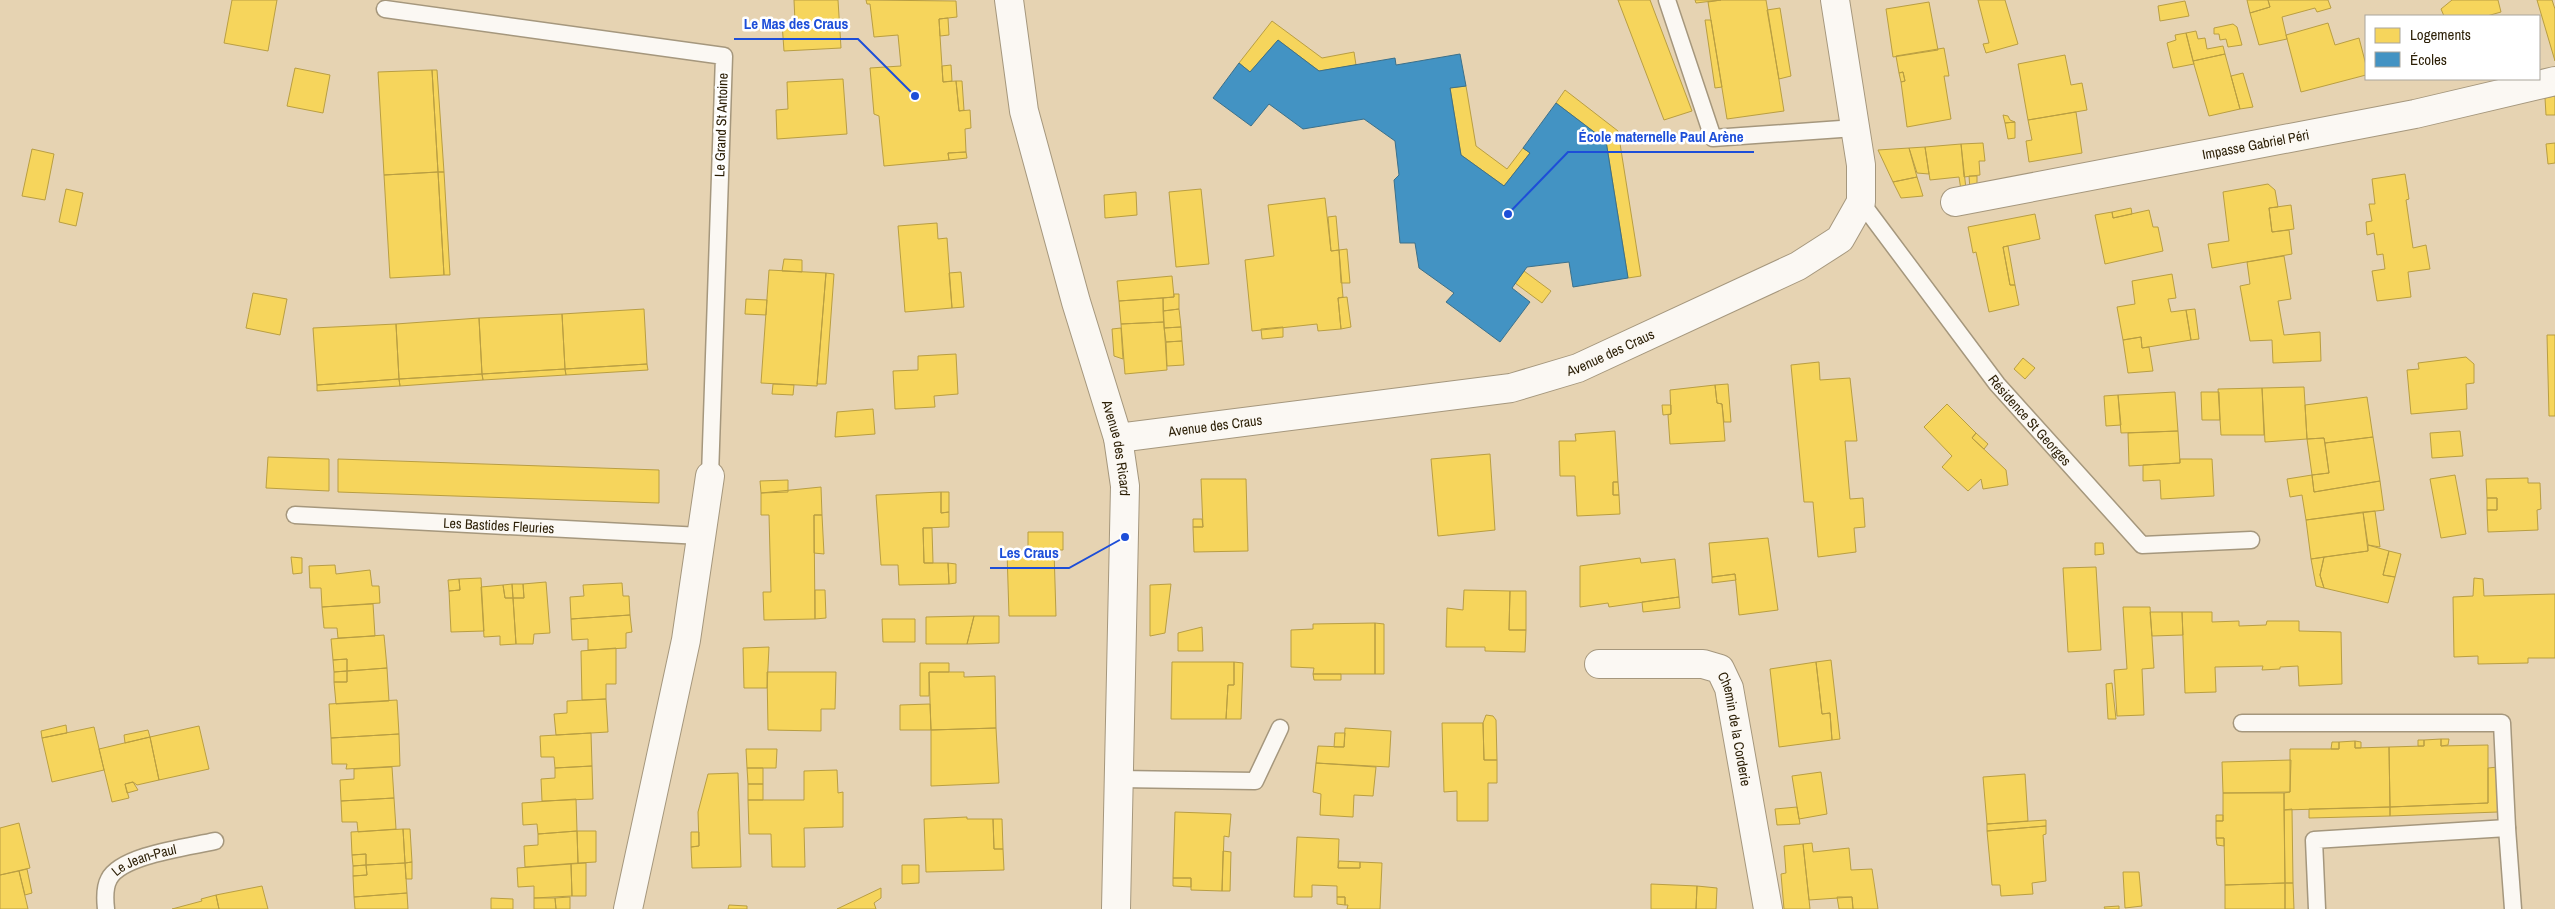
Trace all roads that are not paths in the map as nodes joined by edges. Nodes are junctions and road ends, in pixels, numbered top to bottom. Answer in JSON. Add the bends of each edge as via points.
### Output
{"nodes":[{"id":1,"x":1010,"y":0,"type":"edge"},
{"id":2,"x":1667,"y":0,"type":"edge"},
{"id":3,"x":1835,"y":0,"type":"edge"},
{"id":4,"x":385,"y":9,"type":"dead end"},
{"id":5,"x":2555,"y":81,"type":"edge"},
{"id":6,"x":1855,"y":128,"type":"junction"},
{"id":7,"x":1861,"y":202,"type":"junction"},
{"id":8,"x":1955,"y":202,"type":"dead end"},
{"id":9,"x":1118,"y":438,"type":"junction"},
{"id":10,"x":710,"y":476,"type":"joint"},
{"id":11,"x":295,"y":515,"type":"dead end"},
{"id":12,"x":701,"y":536,"type":"junction"},
{"id":13,"x":2251,"y":540,"type":"dead end"},
{"id":14,"x":1599,"y":664,"type":"dead end"},
{"id":15,"x":2242,"y":723,"type":"dead end"},
{"id":16,"x":1280,"y":728,"type":"dead end"},
{"id":17,"x":1119,"y":779,"type":"junction"},
{"id":18,"x":2507,"y":828,"type":"junction"},
{"id":19,"x":215,"y":841,"type":"dead end"},
{"id":20,"x":106,"y":909,"type":"edge"},
{"id":21,"x":628,"y":909,"type":"edge"},
{"id":22,"x":1116,"y":909,"type":"edge"},
{"id":23,"x":1768,"y":909,"type":"edge"},
{"id":24,"x":2317,"y":909,"type":"edge"},
{"id":25,"x":2513,"y":909,"type":"edge"}],
"edges":[{"from":1,"to":9,"type":"street","name":"Avenue des Ricard","via":[[1024,111],[1076,302]]},
{"from":2,"to":6,"type":"lane","via":[[1713,138]]},
{"from":3,"to":6,"type":"street","name":"Avenue des Craus"},
{"from":4,"to":10,"type":"lane","name":"Le Grand St Antoine","via":[[724,56]]},
{"from":5,"to":8,"type":"street","name":"Impasse Gabriel Péri","via":[[2415,114]]},
{"from":6,"to":7,"type":"street","name":"Avenue des Craus","via":[[1861,165]]},
{"from":7,"to":9,"type":"street","name":"Avenue des Craus","via":[[1840,239],[1798,266],[1578,368],[1511,388]]},
{"from":7,"to":13,"type":"lane","name":"Résidence St Georges","via":[[1997,384],[2142,545]]},
{"from":9,"to":17,"type":"street","name":"Avenue des Ricard","via":[[1125,511]]},
{"from":10,"to":12,"type":"street"},
{"from":11,"to":12,"type":"lane","name":"Les Bastides Fleuries"},
{"from":12,"to":21,"type":"street","via":[[686,640]]},
{"from":14,"to":23,"type":"street","name":"Chemin de la Corderie","via":[[1703,664],[1720,668],[1730,688]]},
{"from":15,"to":18,"type":"lane","via":[[2502,722]]},
{"from":16,"to":17,"type":"lane","via":[[1255,781]]},
{"from":17,"to":22,"type":"street","name":"Avenue des Ricard"},
{"from":18,"to":24,"type":"lane","via":[[2314,840]]},
{"from":18,"to":25,"type":"lane"},
{"from":19,"to":20,"type":"lane","name":"Le Jean-Paul","via":[[130,860],[109,878],[104,898]]}]}
